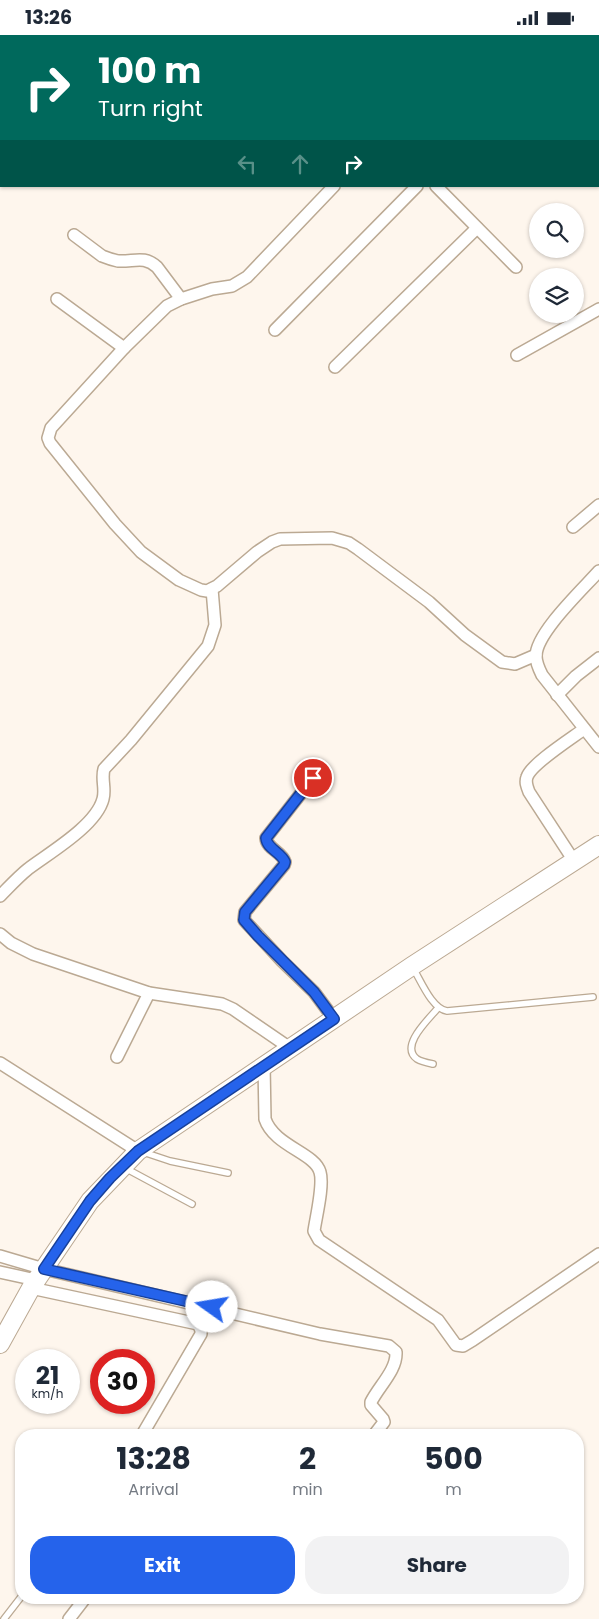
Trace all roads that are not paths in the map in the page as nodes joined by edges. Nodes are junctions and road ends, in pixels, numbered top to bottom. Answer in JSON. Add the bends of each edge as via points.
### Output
{"nodes":[{"id":1,"x":333,"y":187,"type":"edge"},
{"id":2,"x":416,"y":187,"type":"edge"},
{"id":3,"x":437,"y":187,"type":"edge"},
{"id":4,"x":477,"y":228,"type":"junction"},
{"id":5,"x":74,"y":235,"type":"dead end"},
{"id":6,"x":516,"y":267,"type":"dead end"},
{"id":7,"x":57,"y":299,"type":"dead end"},
{"id":8,"x":181,"y":299,"type":"junction"},
{"id":9,"x":599,"y":309,"type":"edge"},
{"id":10,"x":275,"y":330,"type":"dead end"},
{"id":11,"x":124,"y":349,"type":"junction"},
{"id":12,"x":517,"y":355,"type":"dead end"},
{"id":13,"x":335,"y":367,"type":"dead end"},
{"id":14,"x":599,"y":505,"type":"edge"},
{"id":15,"x":574,"y":527,"type":"dead end"},
{"id":16,"x":599,"y":571,"type":"edge"},
{"id":17,"x":212,"y":589,"type":"junction"},
{"id":18,"x":536,"y":655,"type":"junction"},
{"id":19,"x":599,"y":657,"type":"edge"},
{"id":20,"x":557,"y":695,"type":"junction"},
{"id":21,"x":584,"y":729,"type":"junction"},
{"id":22,"x":599,"y":747,"type":"edge"},
{"id":23,"x":313,"y":778,"type":"dead end"},
{"id":24,"x":599,"y":845,"type":"edge"},
{"id":25,"x":574,"y":861,"type":"junction"},
{"id":26,"x":0,"y":896,"type":"edge"},
{"id":27,"x":0,"y":934,"type":"edge"},
{"id":28,"x":412,"y":966,"type":"junction"},
{"id":29,"x":149,"y":993,"type":"junction"},
{"id":30,"x":593,"y":997,"type":"dead end"},
{"id":31,"x":438,"y":1008,"type":"junction"},
{"id":32,"x":334,"y":1019,"type":"junction"},
{"id":33,"x":290,"y":1048,"type":"junction"},
{"id":34,"x":117,"y":1057,"type":"dead end"},
{"id":35,"x":0,"y":1063,"type":"edge"},
{"id":36,"x":433,"y":1064,"type":"dead end"},
{"id":37,"x":264,"y":1065,"type":"junction"},
{"id":38,"x":138,"y":1151,"type":"junction"},
{"id":39,"x":122,"y":1167,"type":"junction"},
{"id":40,"x":228,"y":1173,"type":"dead end"},
{"id":41,"x":192,"y":1203,"type":"dead end"},
{"id":42,"x":599,"y":1254,"type":"edge"},
{"id":43,"x":0,"y":1256,"type":"edge"},
{"id":44,"x":0,"y":1271,"type":"edge"},
{"id":45,"x":37,"y":1279,"type":"junction"},
{"id":46,"x":0,"y":1344,"type":"edge"},
{"id":47,"x":145,"y":1429,"type":"edge"},
{"id":48,"x":379,"y":1429,"type":"edge"},
{"id":49,"x":16,"y":1604,"type":"edge"},
{"id":50,"x":81,"y":1604,"type":"edge"},
{"id":51,"x":4,"y":1619,"type":"edge"},
{"id":52,"x":69,"y":1619,"type":"edge"}],
"edges":[{"from":1,"to":8,"type":"street","via":[[247,277],[232,286]]},
{"from":2,"to":10,"type":"street"},
{"from":3,"to":4,"type":"street"},
{"from":4,"to":6,"type":"street"},
{"from":4,"to":13,"type":"street"},
{"from":5,"to":8,"type":"street","via":[[107,259],[152,263]]},
{"from":7,"to":11,"type":"street"},
{"from":8,"to":11,"type":"street","via":[[167,306]]},
{"from":9,"to":12,"type":"street"},
{"from":11,"to":17,"type":"street","via":[[51,428],[48,438],[115,524],[142,552],[179,580],[201,590]]},
{"from":14,"to":15,"type":"street"},
{"from":16,"to":18,"type":"street","via":[[551,624]]},
{"from":17,"to":18,"type":"street","via":[[272,542],[332,538],[358,549],[502,661],[515,664]]},
{"from":17,"to":26,"type":"street","via":[[215,625],[208,646],[104,769],[103,799],[98,809],[79,832],[26,871]]},
{"from":18,"to":20,"type":"street","via":[[542,675]]},
{"from":19,"to":20,"type":"street"},
{"from":20,"to":21,"type":"street"},
{"from":21,"to":22,"type":"street"},
{"from":21,"to":25,"type":"street","via":[[537,764],[527,775],[526,782],[529,792]]},
{"from":23,"to":32,"type":"street","via":[[266,838],[267,844],[285,862],[245,912],[244,920],[314,992]]},
{"from":24,"to":25,"type":"main road"},
{"from":25,"to":28,"type":"main road"},
{"from":27,"to":29,"type":"street","via":[[33,954]]},
{"from":28,"to":31,"type":"lane"},
{"from":28,"to":32,"type":"main road"},
{"from":29,"to":33,"type":"street","via":[[222,1004]]},
{"from":29,"to":34,"type":"street"},
{"from":30,"to":31,"type":"lane","via":[[446,1011]]},
{"from":31,"to":36,"type":"lane","via":[[417,1033],[412,1047],[418,1059]]},
{"from":32,"to":33,"type":"main road"},
{"from":33,"to":37,"type":"main road"},
{"from":35,"to":38,"type":"street"},
{"from":37,"to":38,"type":"main road"},
{"from":37,"to":42,"type":"street","via":[[267,1125],[277,1137],[312,1161],[320,1171],[314,1231],[319,1240],[438,1320],[456,1345],[463,1346],[473,1340]]},
{"from":38,"to":39,"type":"main road"},
{"from":38,"to":40,"type":"lane"},
{"from":39,"to":41,"type":"lane"},
{"from":39,"to":45,"type":"main road","via":[[90,1201]]},
{"from":43,"to":45,"type":"street"},
{"from":44,"to":45,"type":"street"},
{"from":45,"to":46,"type":"main road"},
{"from":45,"to":47,"type":"street","via":[[198,1324],[200,1334]]},
{"from":45,"to":48,"type":"street","via":[[389,1346],[396,1352],[396,1357],[390,1373],[371,1402],[384,1422]]},
{"from":49,"to":51,"type":"lane"},
{"from":50,"to":52,"type":"street"}]}
